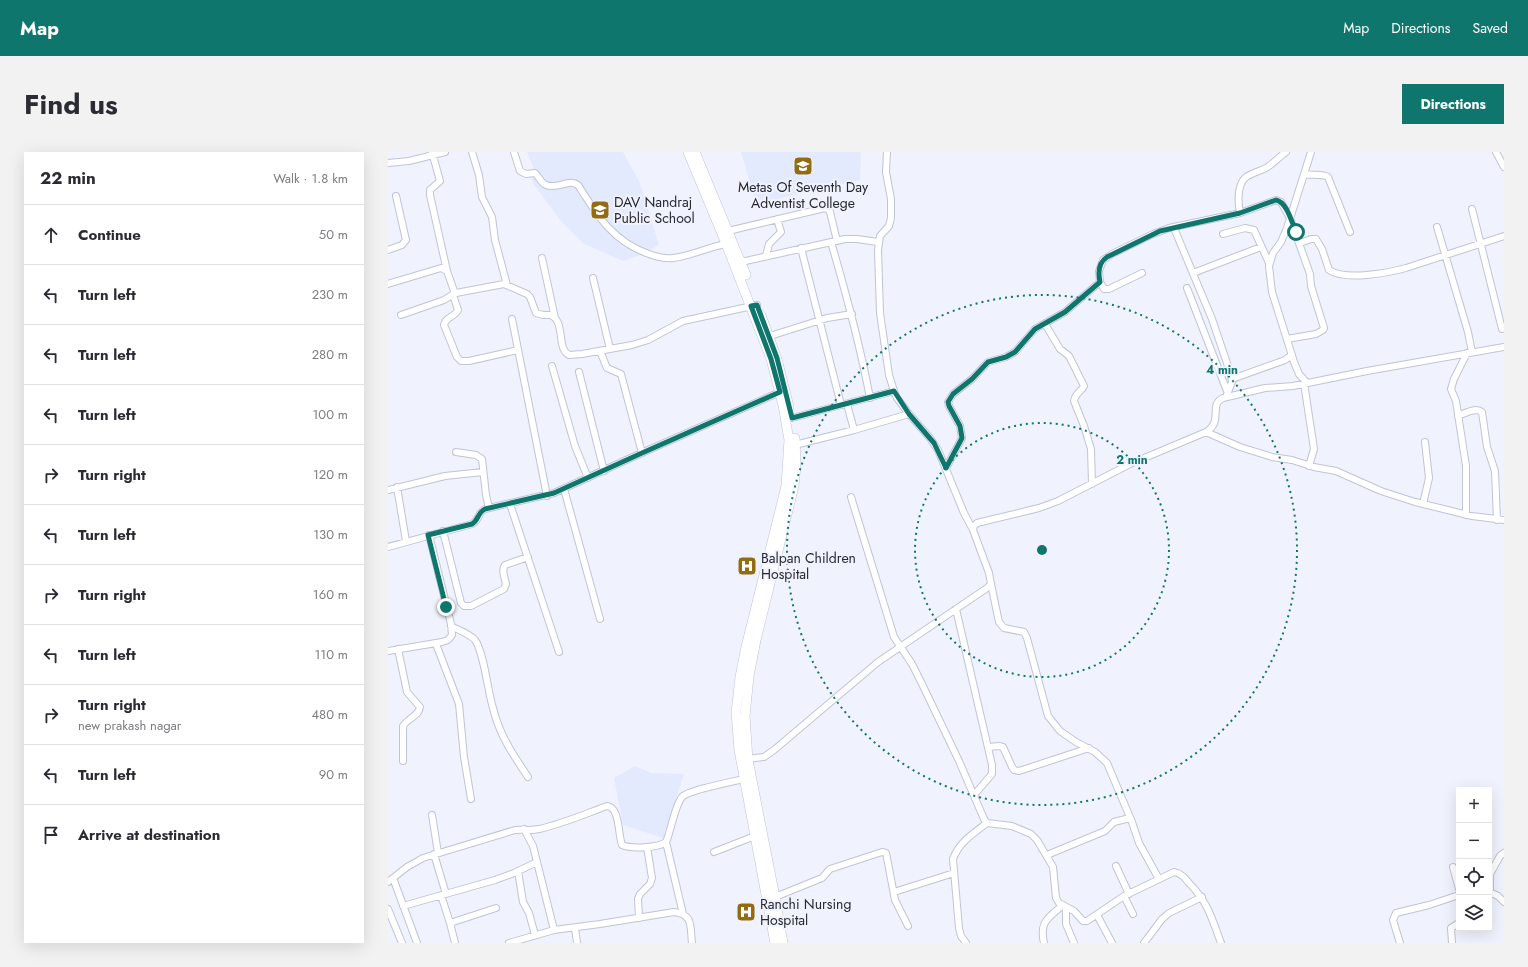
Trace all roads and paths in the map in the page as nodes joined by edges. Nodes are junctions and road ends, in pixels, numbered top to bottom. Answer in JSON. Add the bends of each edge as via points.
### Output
{"nodes":[{"id":1,"x":445,"y":152,"type":"edge"},
{"id":2,"x":472,"y":152,"type":"edge"},
{"id":3,"x":514,"y":152,"type":"edge"},
{"id":4,"x":688,"y":152,"type":"edge"},
{"id":5,"x":696,"y":152,"type":"edge"},
{"id":6,"x":887,"y":152,"type":"edge"},
{"id":7,"x":1286,"y":152,"type":"edge"},
{"id":8,"x":1311,"y":152,"type":"edge"},
{"id":9,"x":1496,"y":152,"type":"edge"},
{"id":10,"x":433,"y":153,"type":"edge"},
{"id":11,"x":388,"y":163,"type":"edge"},
{"id":12,"x":1504,"y":167,"type":"edge"},
{"id":13,"x":1305,"y":174,"type":"junction"},
{"id":14,"x":396,"y":196,"type":"dead end"},
{"id":15,"x":1472,"y":209,"type":"dead end"},
{"id":16,"x":1240,"y":213,"type":"junction"},
{"id":17,"x":1290,"y":218,"type":"junction"},
{"id":18,"x":777,"y":219,"type":"junction"},
{"id":19,"x":1437,"y":227,"type":"dead end"},
{"id":20,"x":1174,"y":228,"type":"junction"},
{"id":21,"x":728,"y":231,"type":"junction"},
{"id":22,"x":1350,"y":232,"type":"dead end"},
{"id":23,"x":1223,"y":234,"type":"dead end"},
{"id":24,"x":1504,"y":236,"type":"edge"},
{"id":25,"x":834,"y":241,"type":"junction"},
{"id":26,"x":878,"y":242,"type":"junction"},
{"id":27,"x":1300,"y":242,"type":"junction"},
{"id":28,"x":726,"y":244,"type":"junction"},
{"id":29,"x":1481,"y":244,"type":"junction"},
{"id":30,"x":1261,"y":247,"type":"junction"},
{"id":31,"x":801,"y":248,"type":"junction"},
{"id":32,"x":388,"y":250,"type":"edge"},
{"id":33,"x":1445,"y":255,"type":"junction"},
{"id":34,"x":766,"y":256,"type":"junction"},
{"id":35,"x":542,"y":258,"type":"dead end"},
{"id":36,"x":740,"y":262,"type":"junction"},
{"id":37,"x":1269,"y":264,"type":"junction"},
{"id":38,"x":447,"y":271,"type":"junction"},
{"id":39,"x":1142,"y":273,"type":"dead end"},
{"id":40,"x":1193,"y":273,"type":"junction"},
{"id":41,"x":593,"y":278,"type":"dead end"},
{"id":42,"x":1100,"y":282,"type":"junction"},
{"id":43,"x":388,"y":284,"type":"edge"},
{"id":44,"x":507,"y":285,"type":"junction"},
{"id":45,"x":1187,"y":288,"type":"dead end"},
{"id":46,"x":454,"y":294,"type":"junction"},
{"id":47,"x":754,"y":305,"type":"junction"},
{"id":48,"x":852,"y":314,"type":"junction"},
{"id":49,"x":401,"y":315,"type":"dead end"},
{"id":50,"x":555,"y":318,"type":"junction"},
{"id":51,"x":512,"y":319,"type":"dead end"},
{"id":52,"x":820,"y":320,"type":"junction"},
{"id":53,"x":1045,"y":324,"type":"junction"},
{"id":54,"x":1502,"y":329,"type":"dead end"},
{"id":55,"x":770,"y":336,"type":"junction"},
{"id":56,"x":1287,"y":339,"type":"junction"},
{"id":57,"x":1504,"y":347,"type":"edge"},
{"id":58,"x":610,"y":349,"type":"junction"},
{"id":59,"x":518,"y":350,"type":"junction"},
{"id":60,"x":600,"y":351,"type":"junction"},
{"id":61,"x":1470,"y":353,"type":"junction"},
{"id":62,"x":1292,"y":355,"type":"junction"},
{"id":63,"x":552,"y":366,"type":"dead end"},
{"id":64,"x":579,"y":372,"type":"dead end"},
{"id":65,"x":1232,"y":379,"type":"junction"},
{"id":66,"x":1305,"y":383,"type":"junction"},
{"id":67,"x":894,"y":391,"type":"junction"},
{"id":68,"x":780,"y":392,"type":"junction"},
{"id":69,"x":1227,"y":394,"type":"junction"},
{"id":70,"x":870,"y":398,"type":"junction"},
{"id":71,"x":844,"y":404,"type":"junction"},
{"id":72,"x":909,"y":414,"type":"junction"},
{"id":73,"x":1458,"y":416,"type":"junction"},
{"id":74,"x":792,"y":418,"type":"junction"},
{"id":75,"x":854,"y":430,"type":"junction"},
{"id":76,"x":1206,"y":432,"type":"junction"},
{"id":77,"x":1425,"y":442,"type":"dead end"},
{"id":78,"x":795,"y":445,"type":"junction"},
{"id":79,"x":456,"y":452,"type":"dead end"},
{"id":80,"x":642,"y":453,"type":"junction"},
{"id":81,"x":1309,"y":466,"type":"junction"},
{"id":82,"x":946,"y":468,"type":"junction"},
{"id":83,"x":604,"y":471,"type":"junction"},
{"id":84,"x":484,"y":472,"type":"junction"},
{"id":85,"x":588,"y":478,"type":"junction"},
{"id":86,"x":1092,"y":484,"type":"junction"},
{"id":87,"x":397,"y":487,"type":"junction"},
{"id":88,"x":564,"y":489,"type":"junction"},
{"id":89,"x":388,"y":490,"type":"edge"},
{"id":90,"x":547,"y":496,"type":"junction"},
{"id":91,"x":851,"y":497,"type":"dead end"},
{"id":92,"x":510,"y":504,"type":"junction"},
{"id":93,"x":1424,"y":504,"type":"junction"},
{"id":94,"x":489,"y":508,"type":"junction"},
{"id":95,"x":1466,"y":515,"type":"junction"},
{"id":96,"x":1501,"y":520,"type":"edge"},
{"id":97,"x":973,"y":530,"type":"junction"},
{"id":98,"x":443,"y":531,"type":"junction"},
{"id":99,"x":428,"y":535,"type":"junction"},
{"id":100,"x":406,"y":541,"type":"junction"},
{"id":101,"x":388,"y":547,"type":"edge"},
{"id":102,"x":528,"y":557,"type":"junction"},
{"id":103,"x":991,"y":584,"type":"junction"},
{"id":104,"x":956,"y":609,"type":"junction"},
{"id":105,"x":600,"y":619,"type":"dead end"},
{"id":106,"x":451,"y":626,"type":"junction"},
{"id":107,"x":436,"y":644,"type":"junction"},
{"id":108,"x":901,"y":646,"type":"junction"},
{"id":109,"x":398,"y":649,"type":"junction"},
{"id":110,"x":388,"y":651,"type":"edge"},
{"id":111,"x":559,"y":652,"type":"dead end"},
{"id":112,"x":989,"y":747,"type":"junction"},
{"id":113,"x":1089,"y":748,"type":"junction"},
{"id":114,"x":744,"y":759,"type":"junction"},
{"id":115,"x":403,"y":761,"type":"dead end"},
{"id":116,"x":528,"y":776,"type":"dead end"},
{"id":117,"x":748,"y":778,"type":"junction"},
{"id":118,"x":974,"y":795,"type":"junction"},
{"id":119,"x":471,"y":799,"type":"dead end"},
{"id":120,"x":432,"y":815,"type":"dead end"},
{"id":121,"x":1130,"y":818,"type":"junction"},
{"id":122,"x":987,"y":823,"type":"junction"},
{"id":123,"x":524,"y":829,"type":"junction"},
{"id":124,"x":755,"y":836,"type":"junction"},
{"id":125,"x":666,"y":842,"type":"junction"},
{"id":126,"x":647,"y":847,"type":"junction"},
{"id":127,"x":714,"y":852,"type":"dead end"},
{"id":128,"x":436,"y":854,"type":"junction"},
{"id":129,"x":1504,"y":854,"type":"edge"},
{"id":130,"x":1047,"y":855,"type":"junction"},
{"id":131,"x":537,"y":862,"type":"junction"},
{"id":132,"x":1116,"y":866,"type":"dead end"},
{"id":133,"x":1453,"y":867,"type":"dead end"},
{"id":134,"x":1492,"y":869,"type":"edge"},
{"id":135,"x":518,"y":871,"type":"junction"},
{"id":136,"x":954,"y":873,"type":"junction"},
{"id":137,"x":1456,"y":878,"type":"edge"},
{"id":138,"x":1159,"y":879,"type":"junction"},
{"id":139,"x":390,"y":880,"type":"edge"},
{"id":140,"x":894,"y":892,"type":"junction"},
{"id":141,"x":1492,"y":893,"type":"edge"},
{"id":142,"x":443,"y":895,"type":"junction"},
{"id":143,"x":1126,"y":895,"type":"junction"},
{"id":144,"x":1456,"y":896,"type":"edge"},
{"id":145,"x":775,"y":897,"type":"junction"},
{"id":146,"x":1202,"y":897,"type":"junction"},
{"id":147,"x":1504,"y":902,"type":"edge"},
{"id":148,"x":403,"y":906,"type":"junction"},
{"id":149,"x":1064,"y":906,"type":"junction"},
{"id":150,"x":496,"y":908,"type":"dead end"},
{"id":151,"x":388,"y":910,"type":"edge"},
{"id":152,"x":684,"y":914,"type":"junction"},
{"id":153,"x":1133,"y":914,"type":"dead end"},
{"id":154,"x":1097,"y":915,"type":"junction"},
{"id":155,"x":638,"y":918,"type":"junction"},
{"id":156,"x":450,"y":924,"type":"junction"},
{"id":157,"x":1456,"y":925,"type":"edge"},
{"id":158,"x":908,"y":926,"type":"dead end"},
{"id":159,"x":575,"y":928,"type":"junction"},
{"id":160,"x":554,"y":930,"type":"junction"},
{"id":161,"x":535,"y":935,"type":"junction"},
{"id":162,"x":402,"y":943,"type":"edge"},
{"id":163,"x":417,"y":943,"type":"edge"},
{"id":164,"x":455,"y":943,"type":"edge"},
{"id":165,"x":509,"y":943,"type":"edge"},
{"id":166,"x":577,"y":943,"type":"edge"},
{"id":167,"x":692,"y":943,"type":"edge"},
{"id":168,"x":775,"y":943,"type":"edge"},
{"id":169,"x":783,"y":943,"type":"edge"},
{"id":170,"x":966,"y":943,"type":"edge"},
{"id":171,"x":1044,"y":943,"type":"edge"},
{"id":172,"x":1074,"y":943,"type":"edge"},
{"id":173,"x":1112,"y":943,"type":"edge"},
{"id":174,"x":1144,"y":943,"type":"edge"},
{"id":175,"x":1221,"y":943,"type":"edge"},
{"id":176,"x":1400,"y":943,"type":"edge"},
{"id":177,"x":1452,"y":943,"type":"edge"}],
"edges":[{"from":1,"to":10,"type":"street"},
{"from":2,"to":44,"type":"street","via":[[482,197],[492,217],[496,245]]},
{"from":3,"to":28,"type":"street","via":[[520,171],[526,174],[535,173],[544,184],[557,187],[572,182],[578,185],[593,210],[617,236],[623,242],[645,253],[675,258]]},
{"from":4,"to":28,"type":"main road"},
{"from":5,"to":21,"type":"main road"},
{"from":6,"to":26,"type":"street","via":[[886,172],[891,199],[891,218],[889,226]]},
{"from":7,"to":16,"type":"street","via":[[1244,180],[1239,197]]},
{"from":8,"to":13,"type":"street"},
{"from":9,"to":12,"type":"street"},
{"from":10,"to":11,"type":"street","via":[[409,161]]},
{"from":10,"to":38,"type":"street","via":[[440,181],[432,187],[430,195]]},
{"from":13,"to":17,"type":"street"},
{"from":13,"to":22,"type":"street","via":[[1323,174],[1328,177]]},
{"from":14,"to":32,"type":"street","via":[[406,240],[402,245]]},
{"from":15,"to":29,"type":"street"},
{"from":16,"to":17,"type":"street","via":[[1278,200]]},
{"from":16,"to":20,"type":"street"},
{"from":17,"to":27,"type":"street"},
{"from":17,"to":37,"type":"street","via":[[1284,236]]},
{"from":18,"to":21,"type":"street"},
{"from":18,"to":25,"type":"street","via":[[825,208],[830,212]]},
{"from":18,"to":34,"type":"street","via":[[781,232],[769,244]]},
{"from":19,"to":33,"type":"street"},
{"from":20,"to":40,"type":"street"},
{"from":20,"to":42,"type":"street","via":[[1160,231],[1107,257],[1099,271]]},
{"from":21,"to":36,"type":"main road"},
{"from":23,"to":30,"type":"street","via":[[1245,228],[1252,229]]},
{"from":24,"to":29,"type":"street"},
{"from":25,"to":26,"type":"street","via":[[852,238]]},
{"from":25,"to":31,"type":"street"},
{"from":25,"to":48,"type":"street"},
{"from":26,"to":67,"type":"street","via":[[880,313],[889,375]]},
{"from":27,"to":33,"type":"street","via":[[1316,239],[1329,270],[1346,275],[1393,271]]},
{"from":27,"to":56,"type":"street","via":[[1324,328],[1316,334]]},
{"from":28,"to":47,"type":"main road"},
{"from":29,"to":33,"type":"street"},
{"from":29,"to":54,"type":"street"},
{"from":30,"to":37,"type":"street"},
{"from":30,"to":40,"type":"street"},
{"from":31,"to":34,"type":"street"},
{"from":31,"to":52,"type":"street"},
{"from":33,"to":61,"type":"street","via":[[1468,332]]},
{"from":34,"to":36,"type":"street"},
{"from":35,"to":50,"type":"street"},
{"from":36,"to":47,"type":"main road"},
{"from":37,"to":56,"type":"street","via":[[1272,292]]},
{"from":38,"to":43,"type":"street","via":[[445,268],[437,268]]},
{"from":38,"to":46,"type":"street"},
{"from":39,"to":42,"type":"street","via":[[1109,289],[1104,289]]},
{"from":40,"to":65,"type":"street"},
{"from":41,"to":58,"type":"street"},
{"from":42,"to":53,"type":"street","via":[[1065,312]]},
{"from":44,"to":46,"type":"street","via":[[500,284]]},
{"from":44,"to":50,"type":"street","via":[[530,298],[536,313],[543,316],[550,314]]},
{"from":45,"to":69,"type":"street"},
{"from":46,"to":49,"type":"street"},
{"from":46,"to":59,"type":"street","via":[[458,310],[446,319],[444,325],[461,362]]},
{"from":47,"to":55,"type":"main road"},
{"from":47,"to":58,"type":"street","via":[[683,321],[639,343]]},
{"from":47,"to":68,"type":"main road"},
{"from":48,"to":52,"type":"street"},
{"from":48,"to":70,"type":"street"},
{"from":50,"to":60,"type":"street","via":[[567,354]]},
{"from":51,"to":59,"type":"street"},
{"from":52,"to":55,"type":"street"},
{"from":52,"to":71,"type":"street"},
{"from":53,"to":82,"type":"street","via":[[1031,332],[1015,352],[988,362],[950,398],[949,406],[960,426],[962,438]]},
{"from":53,"to":86,"type":"street","via":[[1060,349],[1070,356],[1084,386],[1074,401],[1091,449]]},
{"from":55,"to":74,"type":"main road"},
{"from":56,"to":62,"type":"street"},
{"from":57,"to":61,"type":"street"},
{"from":58,"to":60,"type":"street"},
{"from":59,"to":90,"type":"street"},
{"from":60,"to":80,"type":"street","via":[[607,368],[621,374]]},
{"from":61,"to":66,"type":"street"},
{"from":61,"to":73,"type":"street","via":[[1454,379],[1451,389]]},
{"from":62,"to":65,"type":"street","via":[[1285,360]]},
{"from":62,"to":66,"type":"street"},
{"from":63,"to":85,"type":"street","via":[[575,446]]},
{"from":64,"to":83,"type":"street"},
{"from":65,"to":69,"type":"street"},
{"from":66,"to":69,"type":"street"},
{"from":66,"to":81,"type":"street","via":[[1314,449]]},
{"from":67,"to":70,"type":"street"},
{"from":67,"to":72,"type":"street"},
{"from":68,"to":80,"type":"street"},
{"from":68,"to":114,"type":"main road","via":[[789,440],[788,474],[740,677],[736,722]]},
{"from":69,"to":76,"type":"street","via":[[1218,400],[1216,420]]},
{"from":70,"to":71,"type":"street"},
{"from":71,"to":74,"type":"street"},
{"from":71,"to":75,"type":"street"},
{"from":72,"to":75,"type":"street"},
{"from":72,"to":82,"type":"street","via":[[934,443]]},
{"from":73,"to":95,"type":"street","via":[[1466,466]]},
{"from":73,"to":96,"type":"street","via":[[1476,410],[1482,412],[1487,447],[1495,472]]},
{"from":74,"to":78,"type":"main road"},
{"from":75,"to":78,"type":"street"},
{"from":76,"to":81,"type":"street","via":[[1240,447]]},
{"from":76,"to":86,"type":"street","via":[[1130,464]]},
{"from":77,"to":93,"type":"street","via":[[1429,478]]},
{"from":78,"to":114,"type":"main road","via":[[794,486],[748,681]]},
{"from":79,"to":84,"type":"street","via":[[479,456]]},
{"from":80,"to":83,"type":"street"},
{"from":81,"to":93,"type":"street","via":[[1336,471],[1381,491]]},
{"from":82,"to":97,"type":"street"},
{"from":83,"to":85,"type":"street"},
{"from":84,"to":87,"type":"street","via":[[445,476]]},
{"from":84,"to":94,"type":"street"},
{"from":85,"to":88,"type":"street"},
{"from":86,"to":97,"type":"street","via":[[1039,508],[981,522],[974,526]]},
{"from":87,"to":89,"type":"street"},
{"from":87,"to":100,"type":"street"},
{"from":88,"to":90,"type":"street"},
{"from":88,"to":105,"type":"street"},
{"from":90,"to":92,"type":"street"},
{"from":91,"to":108,"type":"street","via":[[894,637]]},
{"from":92,"to":94,"type":"street"},
{"from":92,"to":102,"type":"street"},
{"from":93,"to":95,"type":"street"},
{"from":94,"to":98,"type":"street","via":[[480,512],[472,524]]},
{"from":95,"to":96,"type":"street"},
{"from":97,"to":103,"type":"street","via":[[988,567]]},
{"from":98,"to":99,"type":"street"},
{"from":98,"to":102,"type":"street","via":[[464,606],[471,606],[504,589],[505,565]]},
{"from":99,"to":100,"type":"street"},
{"from":99,"to":106,"type":"street"},
{"from":100,"to":101,"type":"street"},
{"from":102,"to":111,"type":"street"},
{"from":103,"to":104,"type":"street","via":[[984,592]]},
{"from":103,"to":113,"type":"street","via":[[999,622],[1004,628],[1024,632],[1027,638],[1048,716],[1060,731]]},
{"from":104,"to":108,"type":"street"},
{"from":104,"to":112,"type":"street"},
{"from":106,"to":107,"type":"street","via":[[452,635],[448,640]]},
{"from":106,"to":116,"type":"street","via":[[478,644],[498,725],[509,749]]},
{"from":107,"to":109,"type":"street"},
{"from":107,"to":119,"type":"street","via":[[459,704]]},
{"from":108,"to":114,"type":"street","via":[[872,666],[774,750],[764,757]]},
{"from":108,"to":118,"type":"street","via":[[922,684]]},
{"from":109,"to":110,"type":"street"},
{"from":109,"to":115,"type":"street","via":[[407,692],[420,707],[418,713],[403,726]]},
{"from":112,"to":113,"type":"street","via":[[1003,747],[1014,770],[1019,771]]},
{"from":112,"to":118,"type":"street","via":[[992,774]]},
{"from":113,"to":121,"type":"street","via":[[1107,763]]},
{"from":114,"to":117,"type":"main road"},
{"from":117,"to":124,"type":"main road"},
{"from":117,"to":125,"type":"street","via":[[684,795]]},
{"from":117,"to":145,"type":"main road"},
{"from":118,"to":122,"type":"street"},
{"from":120,"to":128,"type":"street"},
{"from":121,"to":130,"type":"street","via":[[1114,822],[1105,831]]},
{"from":121,"to":138,"type":"street","via":[[1139,843]]},
{"from":122,"to":130,"type":"street","via":[[1012,826],[1031,834]]},
{"from":122,"to":136,"type":"street","via":[[958,847],[953,859]]},
{"from":123,"to":126,"type":"street","via":[[537,830],[549,827],[611,806],[616,815],[622,845],[631,848]]},
{"from":123,"to":128,"type":"street"},
{"from":123,"to":131,"type":"street","via":[[533,846]]},
{"from":124,"to":127,"type":"street"},
{"from":124,"to":168,"type":"main road"},
{"from":125,"to":126,"type":"street","via":[[659,846]]},
{"from":125,"to":152,"type":"street"},
{"from":126,"to":155,"type":"street","via":[[652,878],[638,899]]},
{"from":128,"to":139,"type":"street","via":[[415,862]]},
{"from":128,"to":142,"type":"street"},
{"from":129,"to":134,"type":"street"},
{"from":130,"to":149,"type":"street","via":[[1053,867],[1056,898]]},
{"from":131,"to":135,"type":"street"},
{"from":131,"to":160,"type":"street"},
{"from":132,"to":143,"type":"street"},
{"from":133,"to":137,"type":"street"},
{"from":135,"to":142,"type":"street"},
{"from":135,"to":161,"type":"street","via":[[523,902]]},
{"from":136,"to":140,"type":"street"},
{"from":136,"to":170,"type":"street","via":[[959,928]]},
{"from":138,"to":143,"type":"street"},
{"from":138,"to":146,"type":"street","via":[[1171,873],[1182,875]]},
{"from":139,"to":148,"type":"street"},
{"from":140,"to":145,"type":"street","via":[[886,853],[882,852],[830,869],[822,878]]},
{"from":140,"to":158,"type":"street","via":[[897,906]]},
{"from":141,"to":147,"type":"street"},
{"from":142,"to":148,"type":"street"},
{"from":142,"to":156,"type":"street"},
{"from":143,"to":153,"type":"street"},
{"from":143,"to":154,"type":"street"},
{"from":144,"to":176,"type":"street","via":[[1396,913],[1393,920]]},
{"from":145,"to":169,"type":"main road"},
{"from":146,"to":174,"type":"street","via":[[1162,919]]},
{"from":146,"to":175,"type":"street","via":[[1210,911]]},
{"from":148,"to":163,"type":"street"},
{"from":149,"to":154,"type":"street","via":[[1084,921]]},
{"from":149,"to":171,"type":"street","via":[[1043,924]]},
{"from":149,"to":172,"type":"street","via":[[1065,921]]},
{"from":150,"to":156,"type":"street"},
{"from":151,"to":162,"type":"street"},
{"from":152,"to":155,"type":"street","via":[[674,912]]},
{"from":152,"to":167,"type":"street","via":[[690,921]]},
{"from":154,"to":173,"type":"street"},
{"from":155,"to":159,"type":"street"},
{"from":156,"to":164,"type":"street"},
{"from":157,"to":177,"type":"street","via":[[1451,928]]},
{"from":159,"to":160,"type":"street"},
{"from":159,"to":166,"type":"street"},
{"from":160,"to":161,"type":"street"},
{"from":161,"to":165,"type":"street"}]}
